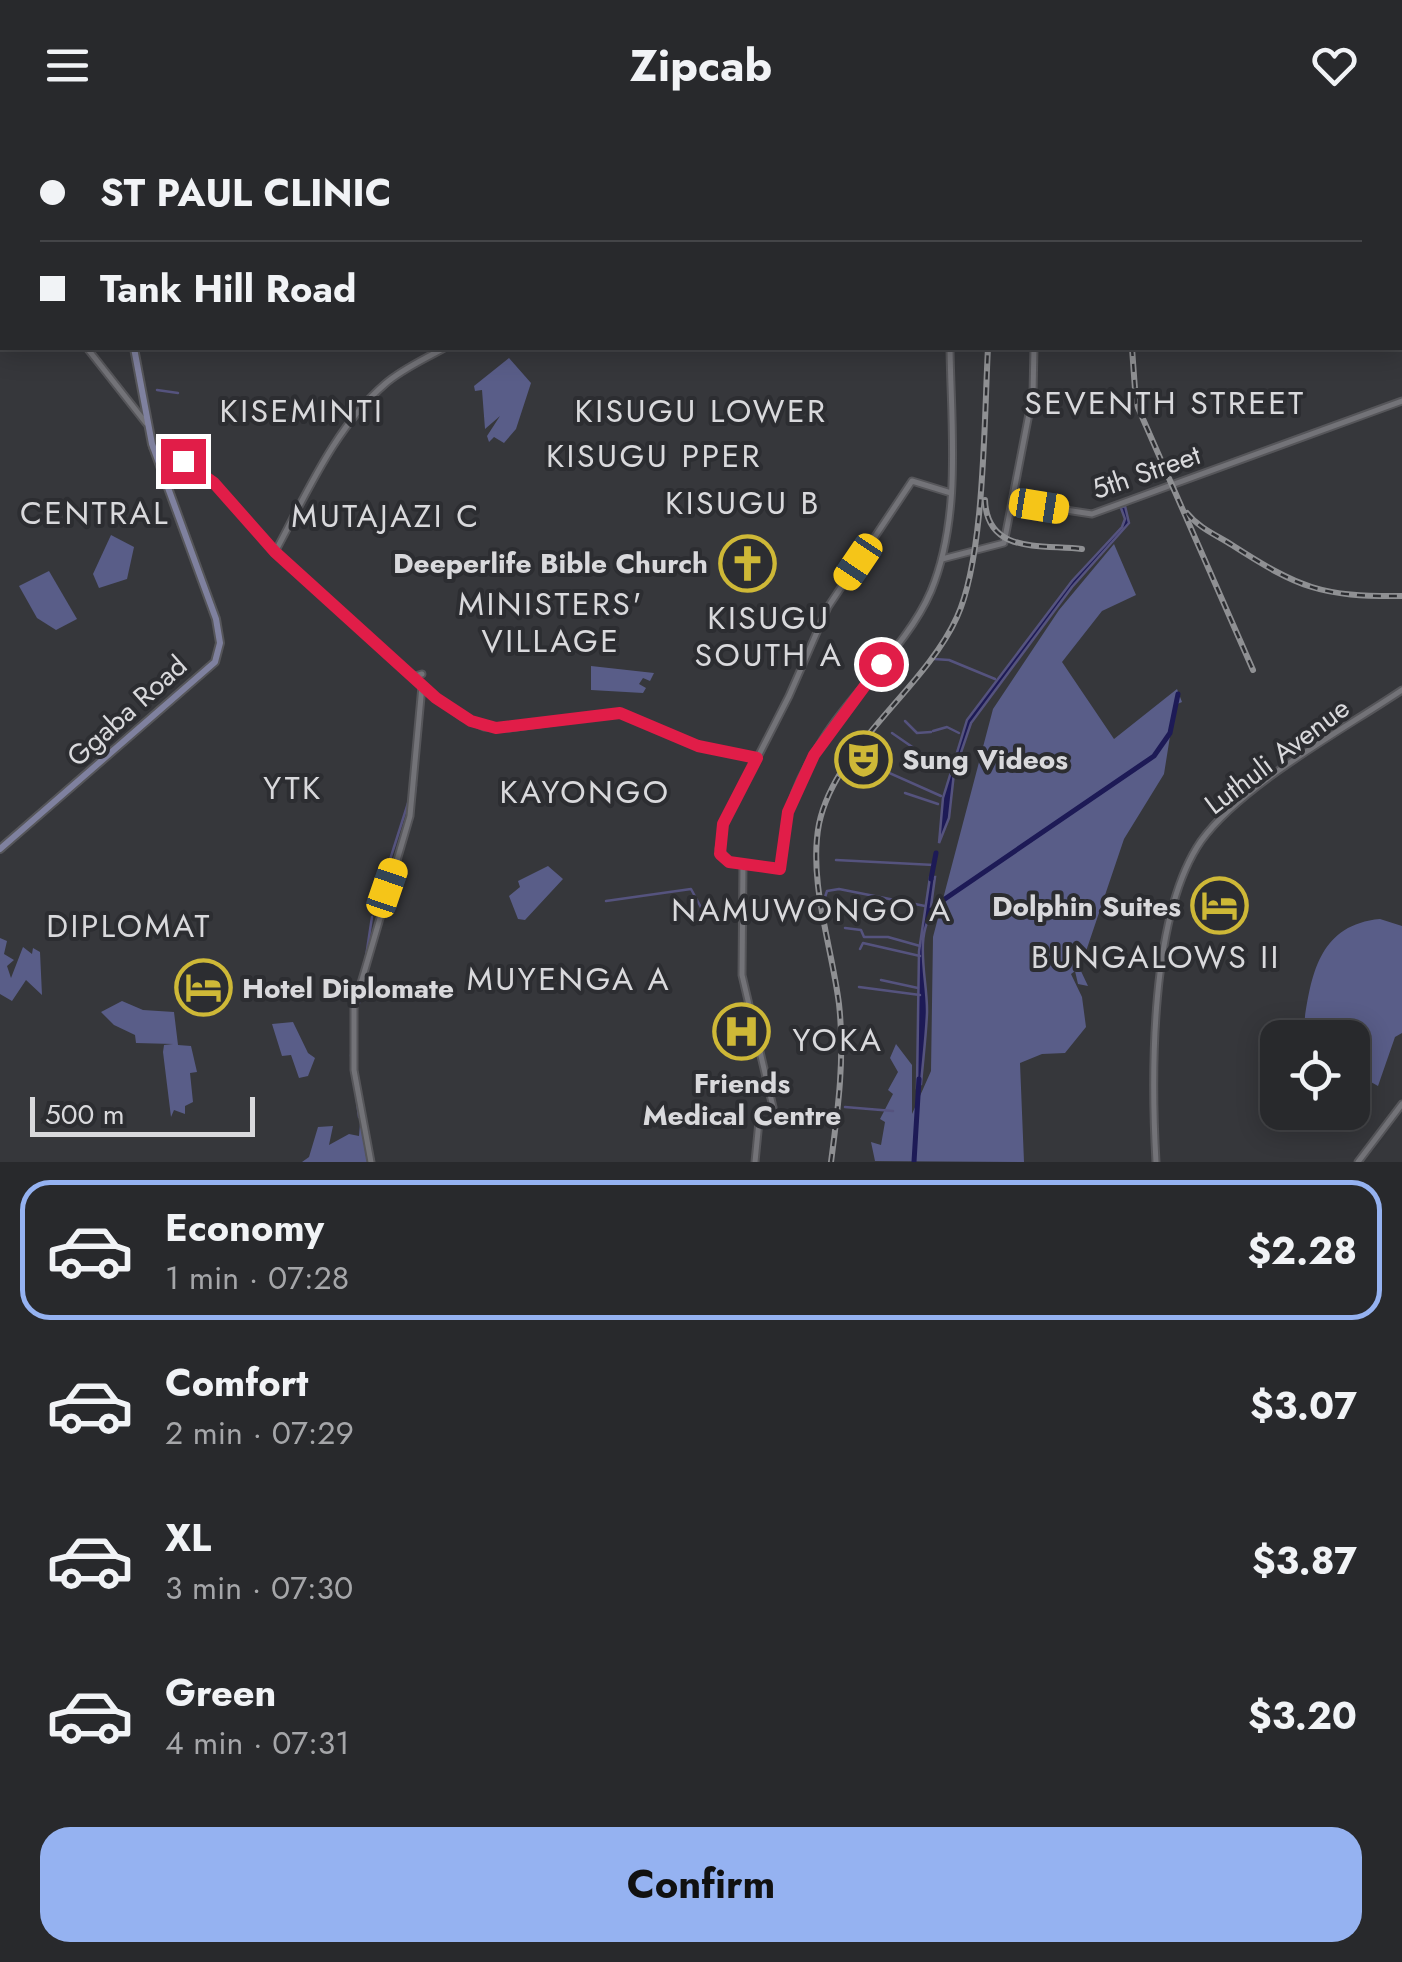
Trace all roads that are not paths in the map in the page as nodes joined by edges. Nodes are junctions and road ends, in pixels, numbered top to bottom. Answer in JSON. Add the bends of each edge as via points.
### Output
{"nodes":[{"id":1,"x":90,"y":350,"type":"edge"},
{"id":2,"x":134,"y":350,"type":"edge"},
{"id":3,"x":441,"y":350,"type":"edge"},
{"id":4,"x":950,"y":350,"type":"edge"},
{"id":5,"x":1034,"y":350,"type":"edge"},
{"id":6,"x":1402,"y":400,"type":"edge"},
{"id":7,"x":146,"y":423,"type":"junction"},
{"id":8,"x":154,"y":448,"type":"junction"},
{"id":9,"x":951,"y":493,"type":"junction"},
{"id":10,"x":1013,"y":502,"type":"junction"},
{"id":11,"x":275,"y":552,"type":"junction"},
{"id":12,"x":942,"y":559,"type":"junction"},
{"id":13,"x":422,"y":674,"type":"dead end"},
{"id":14,"x":419,"y":687,"type":"junction"},
{"id":15,"x":1402,"y":690,"type":"edge"},
{"id":16,"x":757,"y":758,"type":"junction"},
{"id":17,"x":0,"y":850,"type":"edge"},
{"id":18,"x":744,"y":864,"type":"junction"},
{"id":19,"x":1402,"y":1104,"type":"edge"},
{"id":20,"x":371,"y":1162,"type":"edge"},
{"id":21,"x":755,"y":1162,"type":"edge"},
{"id":22,"x":1156,"y":1162,"type":"edge"},
{"id":23,"x":1358,"y":1162,"type":"edge"}],
"edges":[{"from":1,"to":7,"type":"street"},
{"from":2,"to":7,"type":"main road","name":"Ggaba Road"},
{"from":3,"to":11,"type":"street","via":[[392,379],[363,407]]},
{"from":4,"to":9,"type":"street"},
{"from":5,"to":10,"type":"street"},
{"from":6,"to":10,"type":"street","name":"5th Street","via":[[1092,514]]},
{"from":7,"to":8,"type":"main road","name":"Ggaba Road"},
{"from":8,"to":11,"type":"street","via":[[214,483]]},
{"from":8,"to":17,"type":"main road","name":"Ggaba Road","via":[[216,620],[215,662]]},
{"from":9,"to":12,"type":"street"},
{"from":9,"to":16,"type":"street","via":[[912,481],[828,607]]},
{"from":10,"to":12,"type":"street","via":[[1004,543]]},
{"from":11,"to":14,"type":"street"},
{"from":12,"to":18,"type":"street","via":[[924,605],[814,755],[788,812],[780,869]]},
{"from":13,"to":14,"type":"street"},
{"from":14,"to":16,"type":"street","via":[[484,726],[524,728],[617,712],[698,746]]},
{"from":14,"to":20,"type":"street","via":[[410,816],[354,1007],[354,1070]]},
{"from":15,"to":22,"type":"street","name":"Luthuli Avenue","via":[[1240,802],[1194,854],[1176,891],[1167,935],[1152,1072]]},
{"from":16,"to":18,"type":"street","via":[[718,844],[724,859]]},
{"from":18,"to":21,"type":"street","via":[[742,975],[773,1107],[760,1111]]},
{"from":19,"to":23,"type":"street"}]}
